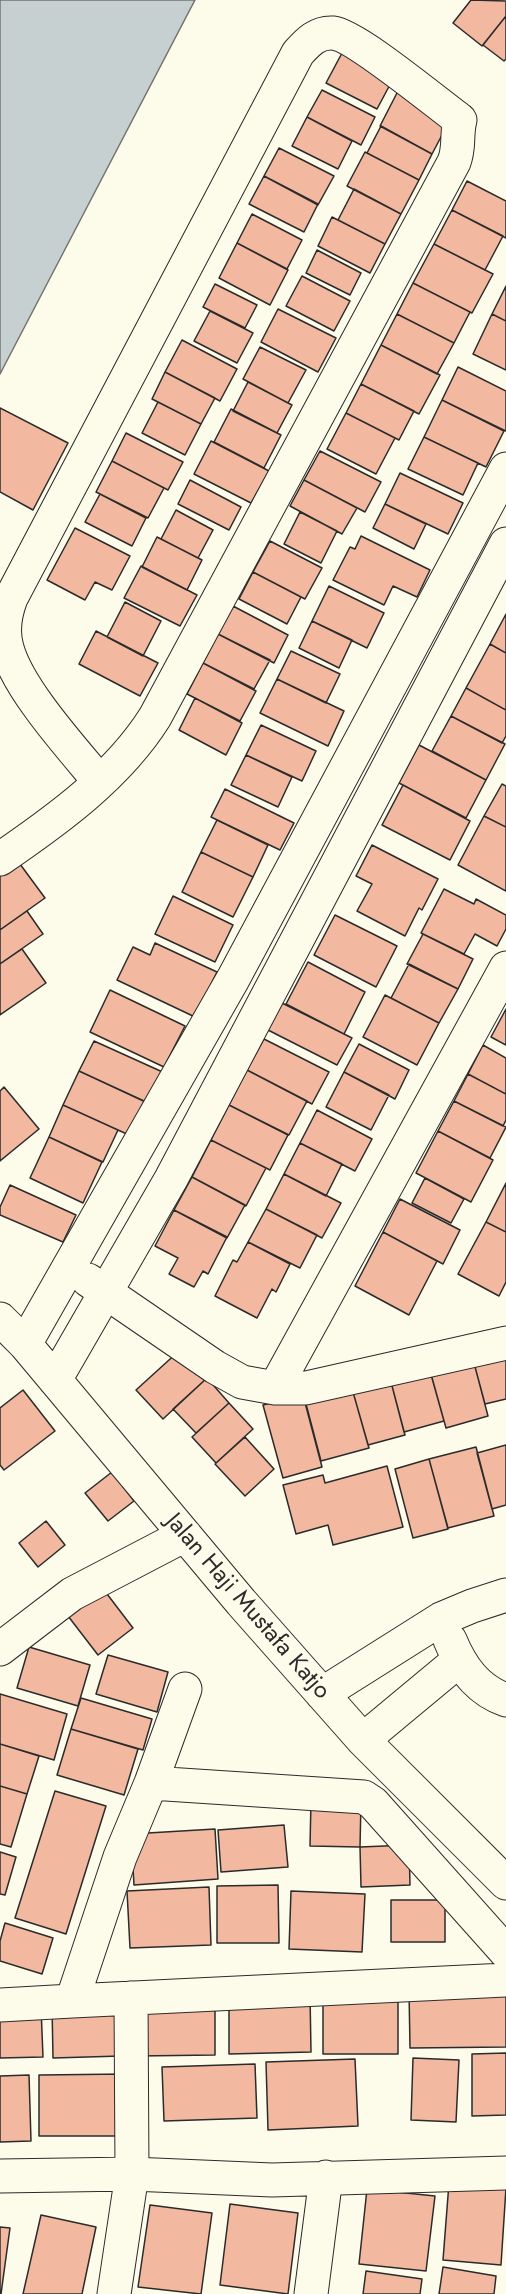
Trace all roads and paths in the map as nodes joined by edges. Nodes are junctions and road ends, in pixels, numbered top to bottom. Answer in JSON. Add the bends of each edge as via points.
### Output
{"nodes":[{"id":1,"x":506,"y":469,"type":"edge"},
{"id":2,"x":506,"y":544,"type":"edge"},
{"id":3,"x":99,"y":781,"type":"junction"},
{"id":4,"x":0,"y":859,"type":"edge"},
{"id":5,"x":506,"y":968,"type":"edge"},
{"id":6,"x":70,"y":1268,"type":"junction"},
{"id":7,"x":105,"y":1292,"type":"junction"},
{"id":8,"x":0,"y":1319,"type":"edge"},
{"id":9,"x":506,"y":1343,"type":"edge"},
{"id":10,"x":25,"y":1344,"type":"junction"},
{"id":11,"x":55,"y":1380,"type":"junction"},
{"id":12,"x":275,"y":1388,"type":"junction"},
{"id":13,"x":184,"y":1535,"type":"junction"},
{"id":14,"x":506,"y":1595,"type":"edge"},
{"id":15,"x":441,"y":1619,"type":"junction"},
{"id":16,"x":0,"y":1649,"type":"edge"},
{"id":17,"x":458,"y":1661,"type":"junction"},
{"id":18,"x":184,"y":1689,"type":"dead end"},
{"id":19,"x":322,"y":1694,"type":"junction"},
{"id":20,"x":506,"y":1700,"type":"edge"},
{"id":21,"x":363,"y":1740,"type":"junction"},
{"id":22,"x":151,"y":1784,"type":"junction"},
{"id":23,"x":506,"y":1883,"type":"edge"},
{"id":24,"x":506,"y":1952,"type":"edge"},
{"id":25,"x":506,"y":1980,"type":"edge"},
{"id":26,"x":131,"y":1998,"type":"junction"},
{"id":27,"x":72,"y":2001,"type":"junction"},
{"id":28,"x":0,"y":2005,"type":"edge"},
{"id":29,"x":506,"y":2173,"type":"edge"},
{"id":30,"x":132,"y":2174,"type":"junction"},
{"id":31,"x":0,"y":2176,"type":"edge"},
{"id":32,"x":326,"y":2177,"type":"junction"},
{"id":33,"x":114,"y":2294,"type":"edge"},
{"id":34,"x":311,"y":2294,"type":"edge"}],
"edges":[{"from":1,"to":6,"type":"street","via":[[233,979]]},
{"from":2,"to":7,"type":"street","via":[[171,1179]]},
{"from":3,"to":3,"type":"street","via":[[140,741],[155,717],[458,152],[460,120],[360,46],[336,33],[310,39],[298,53],[5,614],[6,646],[12,663],[44,713]]},
{"from":3,"to":4,"type":"street","via":[[37,834]]},
{"from":5,"to":12,"type":"street"},
{"from":6,"to":7,"type":"street"},
{"from":6,"to":10,"type":"street"},
{"from":7,"to":11,"type":"street"},
{"from":7,"to":12,"type":"street","via":[[215,1367],[242,1382]]},
{"from":8,"to":10,"type":"street","name":"Jalan Haji Mustafa Katjo"},
{"from":9,"to":12,"type":"street","via":[[306,1388]]},
{"from":10,"to":11,"type":"street","name":"Jalan Haji Mustafa Katjo"},
{"from":11,"to":13,"type":"street","name":"Jalan Haji Mustafa Katjo"},
{"from":13,"to":16,"type":"street","via":[[72,1594]]},
{"from":13,"to":19,"type":"street","name":"Jalan Haji Mustafa Katjo"},
{"from":14,"to":15,"type":"street"},
{"from":15,"to":17,"type":"street"},
{"from":15,"to":19,"type":"street"},
{"from":17,"to":20,"type":"street","via":[[474,1680]]},
{"from":17,"to":21,"type":"street"},
{"from":18,"to":22,"type":"street"},
{"from":19,"to":21,"type":"street","name":"Jalan Haji Mustafa Katjo"},
{"from":21,"to":23,"type":"street","name":"Jalan Haji Mustafa Katjo"},
{"from":22,"to":24,"type":"street","via":[[364,1797]]},
{"from":22,"to":27,"type":"street","via":[[120,1857]]},
{"from":25,"to":26,"type":"street"},
{"from":26,"to":27,"type":"street"},
{"from":26,"to":30,"type":"street"},
{"from":27,"to":28,"type":"street"},
{"from":29,"to":32,"type":"street"},
{"from":30,"to":31,"type":"street"},
{"from":30,"to":32,"type":"street","via":[[272,2180]]},
{"from":30,"to":33,"type":"street"},
{"from":32,"to":34,"type":"street"}]}
